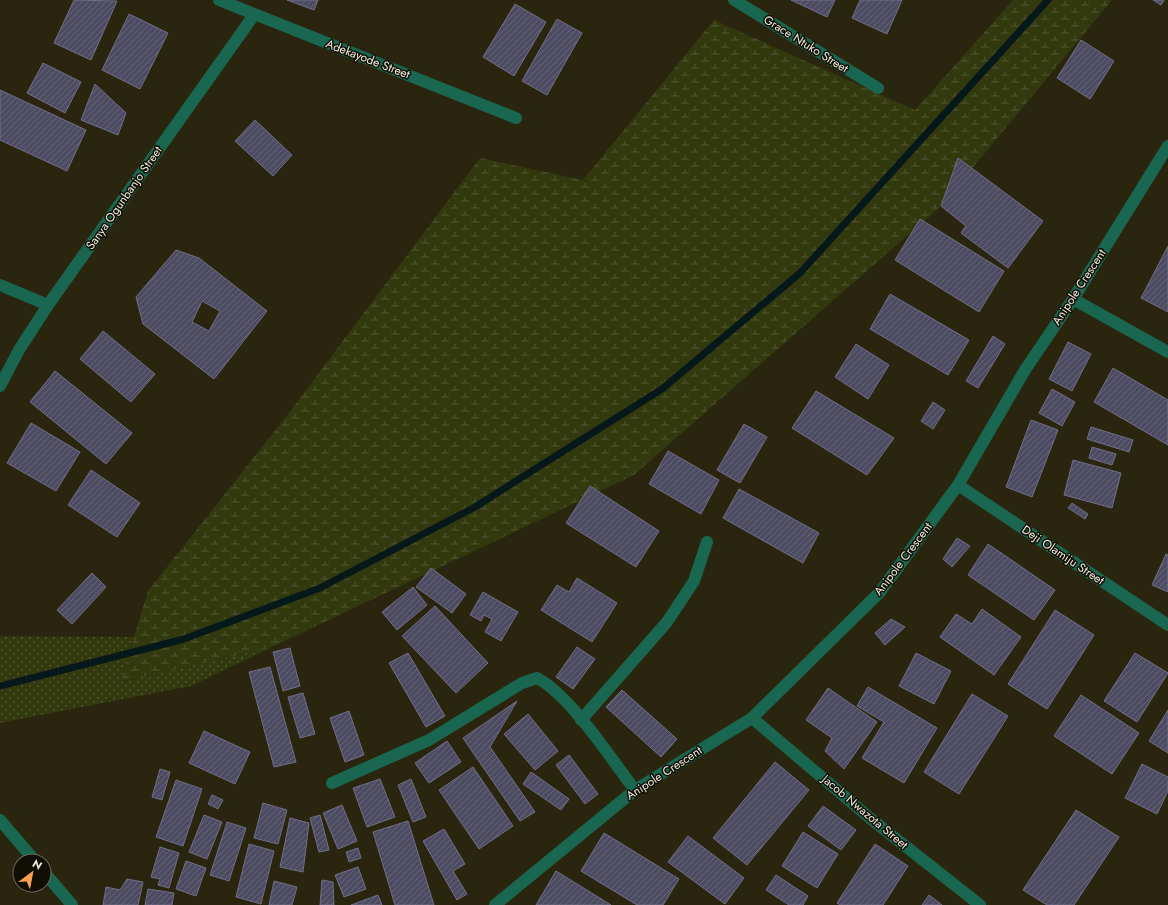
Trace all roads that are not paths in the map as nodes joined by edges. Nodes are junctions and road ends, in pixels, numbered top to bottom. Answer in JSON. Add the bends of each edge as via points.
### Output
{"nodes":[{"id":1,"x":219,"y":0,"type":"edge"},
{"id":2,"x":734,"y":0,"type":"edge"},
{"id":3,"x":254,"y":15,"type":"junction"},
{"id":4,"x":878,"y":88,"type":"dead end"},
{"id":5,"x":516,"y":118,"type":"dead end"},
{"id":6,"x":1168,"y":146,"type":"edge"},
{"id":7,"x":0,"y":285,"type":"edge"},
{"id":8,"x":1073,"y":299,"type":"junction"},
{"id":9,"x":48,"y":305,"type":"junction"},
{"id":10,"x":1168,"y":352,"type":"edge"},
{"id":11,"x":0,"y":386,"type":"edge"},
{"id":12,"x":958,"y":485,"type":"junction"},
{"id":13,"x":707,"y":542,"type":"dead end"},
{"id":14,"x":1168,"y":625,"type":"edge"},
{"id":15,"x":752,"y":718,"type":"junction"},
{"id":16,"x":581,"y":720,"type":"junction"},
{"id":17,"x":332,"y":783,"type":"dead end"},
{"id":18,"x":635,"y":790,"type":"junction"},
{"id":19,"x":0,"y":820,"type":"edge"},
{"id":20,"x":28,"y":853,"type":"edge"},
{"id":21,"x":52,"y":881,"type":"edge"},
{"id":22,"x":72,"y":905,"type":"edge"},
{"id":23,"x":495,"y":905,"type":"edge"},
{"id":24,"x":980,"y":905,"type":"edge"}],
"edges":[{"from":1,"to":3,"type":"street","name":"Adekayode Street"},
{"from":2,"to":4,"type":"street","name":"Grace Ntuko Street"},
{"from":3,"to":5,"type":"street","name":"Adekayode Street"},
{"from":3,"to":9,"type":"street","name":"Sanya Ogunbanjo Street"},
{"from":6,"to":8,"type":"street","name":"Anipole Crescent"},
{"from":7,"to":9,"type":"street"},
{"from":8,"to":10,"type":"street"},
{"from":8,"to":12,"type":"street","name":"Anipole Crescent","via":[[1025,370]]},
{"from":9,"to":11,"type":"street","name":"Sanya Ogunbanjo Street","via":[[19,350]]},
{"from":12,"to":14,"type":"street","name":"Deji Olamiju Street"},
{"from":12,"to":15,"type":"street","name":"Anipole Crescent","via":[[880,592]]},
{"from":13,"to":16,"type":"street","via":[[694,581],[667,622]]},
{"from":15,"to":18,"type":"street","name":"Anipole Crescent"},
{"from":15,"to":24,"type":"street","name":"Jacob Nwazota Street","via":[[871,819]]},
{"from":16,"to":17,"type":"street","via":[[550,685],[537,678],[522,683],[429,740]]},
{"from":16,"to":18,"type":"street"},
{"from":18,"to":23,"type":"street","name":"Anipole Crescent"},
{"from":19,"to":20,"type":"street"},
{"from":21,"to":22,"type":"street"}]}
